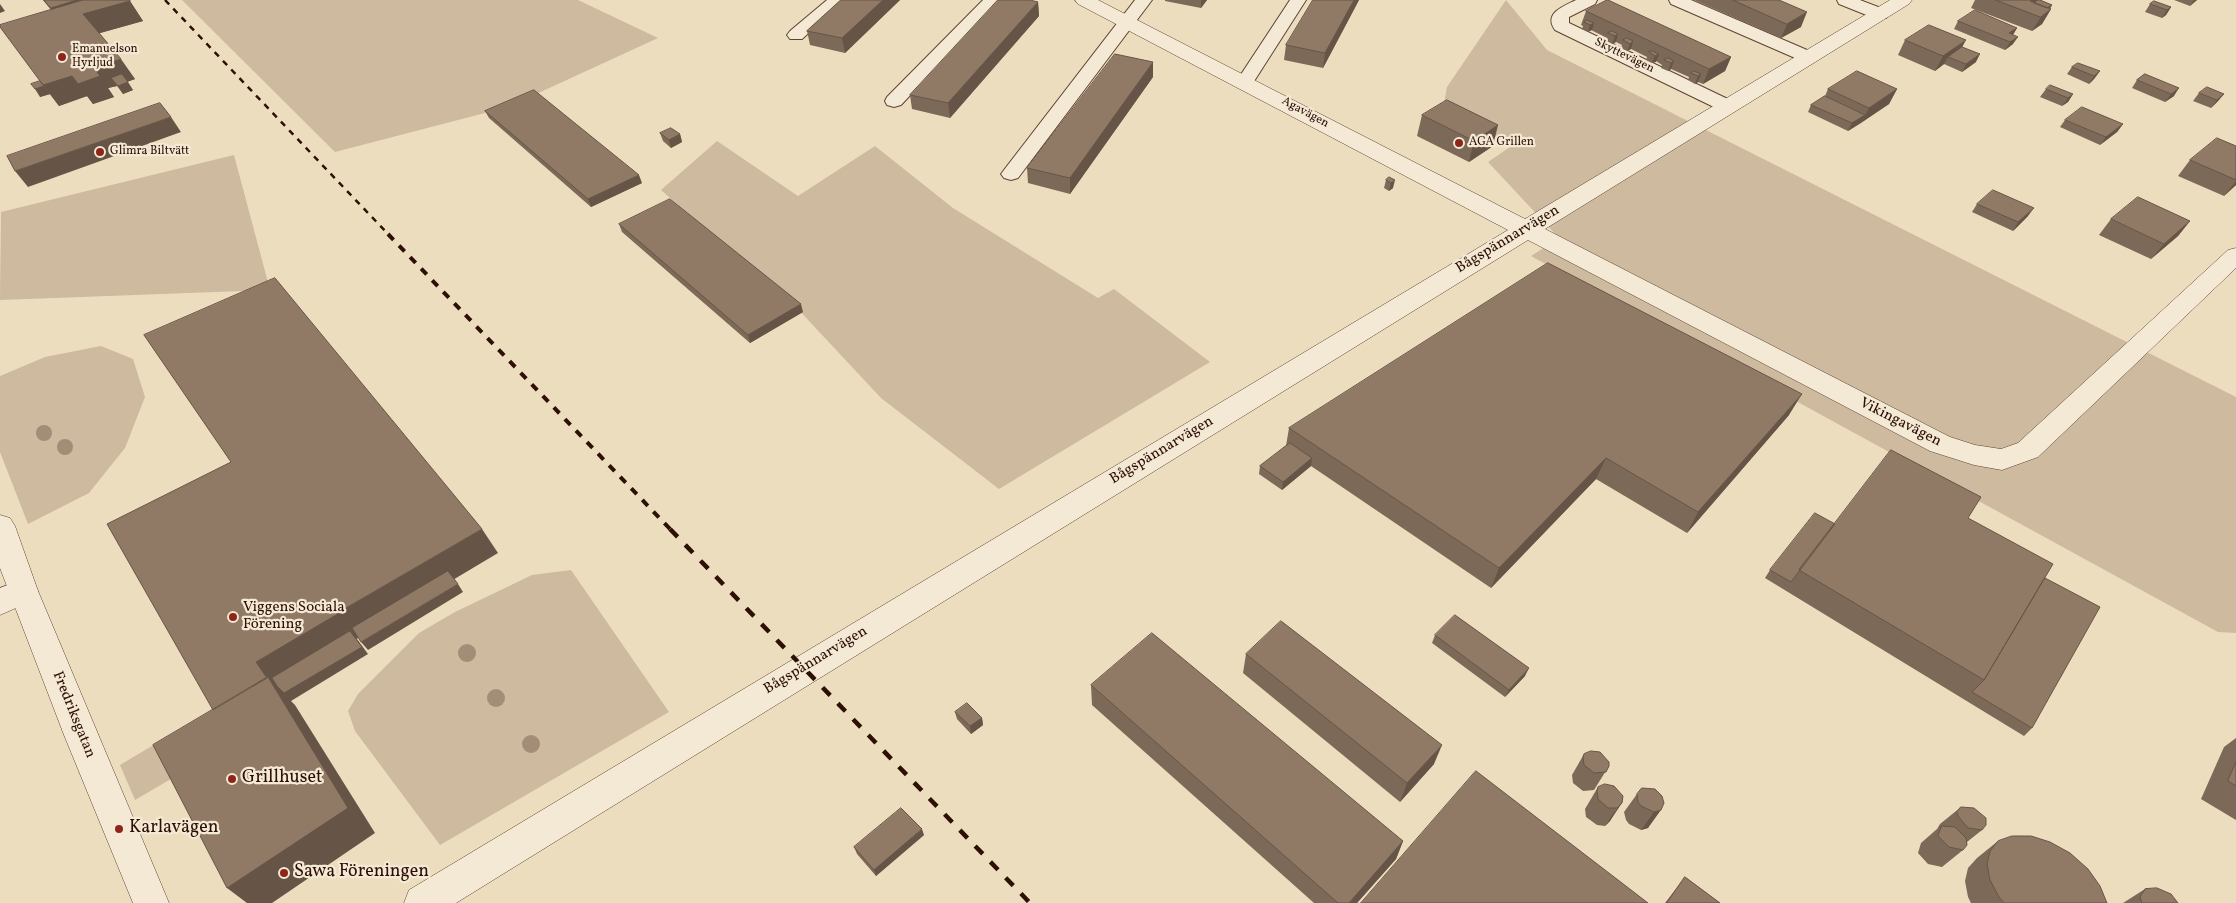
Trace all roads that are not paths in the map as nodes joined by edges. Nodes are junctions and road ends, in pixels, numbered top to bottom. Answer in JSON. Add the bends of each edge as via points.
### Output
{"nodes":[{"id":1,"x":837,"y":0,"type":"edge"},
{"id":2,"x":992,"y":0,"type":"edge"},
{"id":3,"x":1084,"y":0,"type":"edge"},
{"id":4,"x":1144,"y":0,"type":"edge"},
{"id":5,"x":1298,"y":0,"type":"edge"},
{"id":6,"x":1589,"y":0,"type":"edge"},
{"id":7,"x":1677,"y":0,"type":"edge"},
{"id":8,"x":1845,"y":0,"type":"edge"},
{"id":9,"x":1903,"y":0,"type":"edge"},
{"id":10,"x":1880,"y":14,"type":"junction"},
{"id":11,"x":1128,"y":22,"type":"junction"},
{"id":12,"x":796,"y":35,"type":"dead end"},
{"id":13,"x":1808,"y":57,"type":"junction"},
{"id":14,"x":1245,"y":82,"type":"junction"},
{"id":15,"x":894,"y":101,"type":"dead end"},
{"id":16,"x":1727,"y":106,"type":"junction"},
{"id":17,"x":1011,"y":174,"type":"dead end"},
{"id":18,"x":1525,"y":229,"type":"junction"},
{"id":19,"x":2236,"y":255,"type":"edge"},
{"id":20,"x":0,"y":526,"type":"edge"},
{"id":21,"x":12,"y":596,"type":"edge"},
{"id":22,"x":151,"y":903,"type":"edge"},
{"id":23,"x":422,"y":903,"type":"edge"}],
"edges":[{"from":1,"to":12,"type":"lane"},
{"from":2,"to":15,"type":"lane"},
{"from":3,"to":11,"type":"street","name":"Agavägen"},
{"from":4,"to":11,"type":"lane"},
{"from":5,"to":14,"type":"lane"},
{"from":6,"to":16,"type":"lane","name":"Skyttevägen","via":[[1560,15],[1561,26]]},
{"from":7,"to":13,"type":"lane"},
{"from":8,"to":10,"type":"lane"},
{"from":9,"to":10,"type":"street","name":"Bågspännarvägen"},
{"from":10,"to":13,"type":"street","name":"Bågspännarvägen"},
{"from":11,"to":14,"type":"street","name":"Agavägen"},
{"from":11,"to":17,"type":"lane"},
{"from":13,"to":16,"type":"street","name":"Bågspännarvägen"},
{"from":14,"to":18,"type":"street","name":"Agavägen"},
{"from":16,"to":18,"type":"street","name":"Bågspännarvägen"},
{"from":18,"to":19,"type":"street","name":"Vikingavägen","via":[[1940,444],[2002,460],[2028,450]]},
{"from":18,"to":23,"type":"street","name":"Bågspännarvägen"},
{"from":20,"to":21,"type":"street","name":"Fredriksgatan"},
{"from":21,"to":22,"type":"street","name":"Fredriksgatan"}]}
